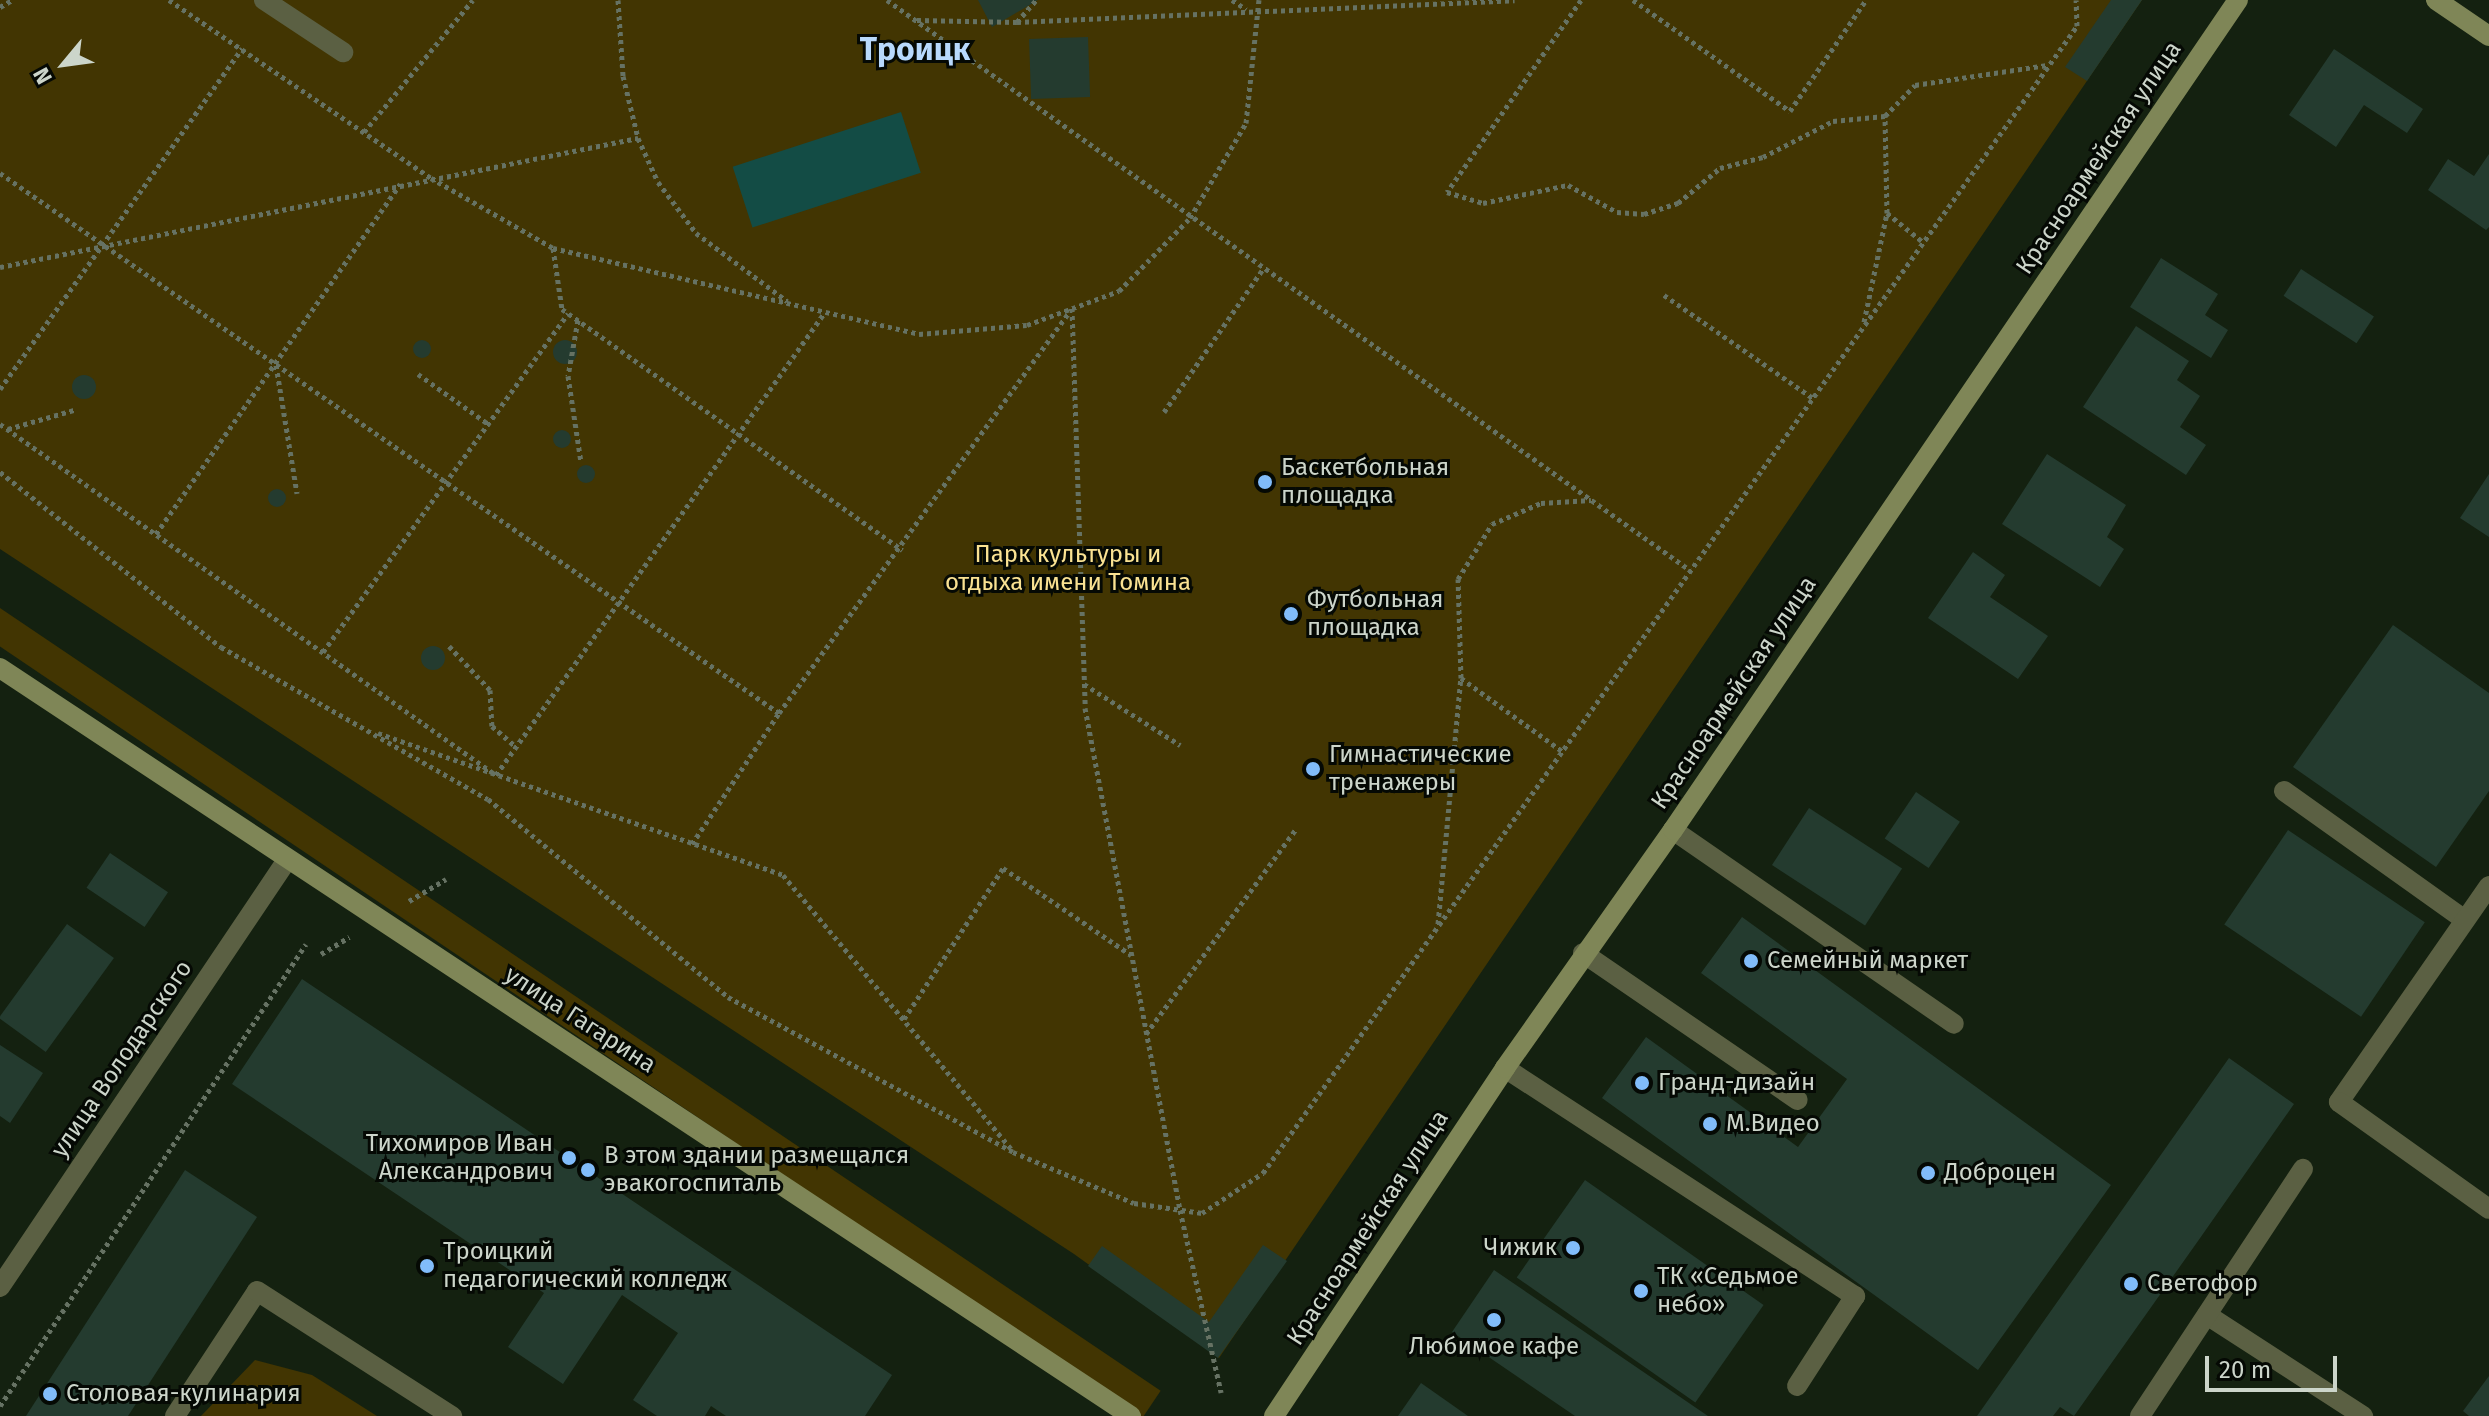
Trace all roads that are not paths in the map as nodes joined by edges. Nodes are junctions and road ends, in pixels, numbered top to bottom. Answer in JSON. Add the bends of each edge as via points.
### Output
{"nodes":[{"id":1,"x":264,"y":0,"type":"edge"},
{"id":2,"x":2238,"y":0,"type":"edge"},
{"id":3,"x":2436,"y":0,"type":"edge"},
{"id":4,"x":2489,"y":36,"type":"edge"},
{"id":5,"x":343,"y":52,"type":"dead end"},
{"id":6,"x":0,"y":668,"type":"edge"},
{"id":7,"x":2284,"y":791,"type":"dead end"},
{"id":8,"x":1673,"y":830,"type":"junction"},
{"id":9,"x":287,"y":860,"type":"junction"},
{"id":10,"x":2489,"y":886,"type":"edge"},
{"id":11,"x":2465,"y":920,"type":"junction"},
{"id":12,"x":1583,"y":953,"type":"junction"},
{"id":13,"x":1954,"y":1024,"type":"dead end"},
{"id":14,"x":1505,"y":1068,"type":"junction"},
{"id":15,"x":1798,"y":1100,"type":"dead end"},
{"id":16,"x":2303,"y":1169,"type":"dead end"},
{"id":17,"x":2489,"y":1209,"type":"edge"},
{"id":18,"x":0,"y":1287,"type":"edge"},
{"id":19,"x":2207,"y":1315,"type":"junction"},
{"id":20,"x":1797,"y":1386,"type":"dead end"},
{"id":21,"x":175,"y":1416,"type":"edge"},
{"id":22,"x":452,"y":1416,"type":"edge"},
{"id":23,"x":1131,"y":1416,"type":"edge"},
{"id":24,"x":1274,"y":1416,"type":"edge"},
{"id":25,"x":2140,"y":1416,"type":"edge"},
{"id":26,"x":2363,"y":1416,"type":"edge"}],
"edges":[{"from":1,"to":5,"type":"street"},
{"from":2,"to":8,"type":"street","name":"Красноармейская улица"},
{"from":3,"to":4,"type":"street"},
{"from":6,"to":9,"type":"street","name":"улица Гагарина"},
{"from":7,"to":11,"type":"street"},
{"from":8,"to":12,"type":"street","name":"Красноармейская улица"},
{"from":8,"to":13,"type":"street"},
{"from":9,"to":18,"type":"street","name":"улица Володарского"},
{"from":9,"to":23,"type":"street","name":"улица Гагарина"},
{"from":10,"to":11,"type":"street"},
{"from":11,"to":17,"type":"street","via":[[2339,1102]]},
{"from":12,"to":14,"type":"street","name":"Красноармейская улица"},
{"from":12,"to":15,"type":"street"},
{"from":14,"to":20,"type":"street","via":[[1855,1296]]},
{"from":14,"to":24,"type":"street","name":"Красноармейская улица"},
{"from":16,"to":19,"type":"street"},
{"from":19,"to":25,"type":"street"},
{"from":19,"to":26,"type":"street"},
{"from":21,"to":22,"type":"street","via":[[257,1291]]}]}
